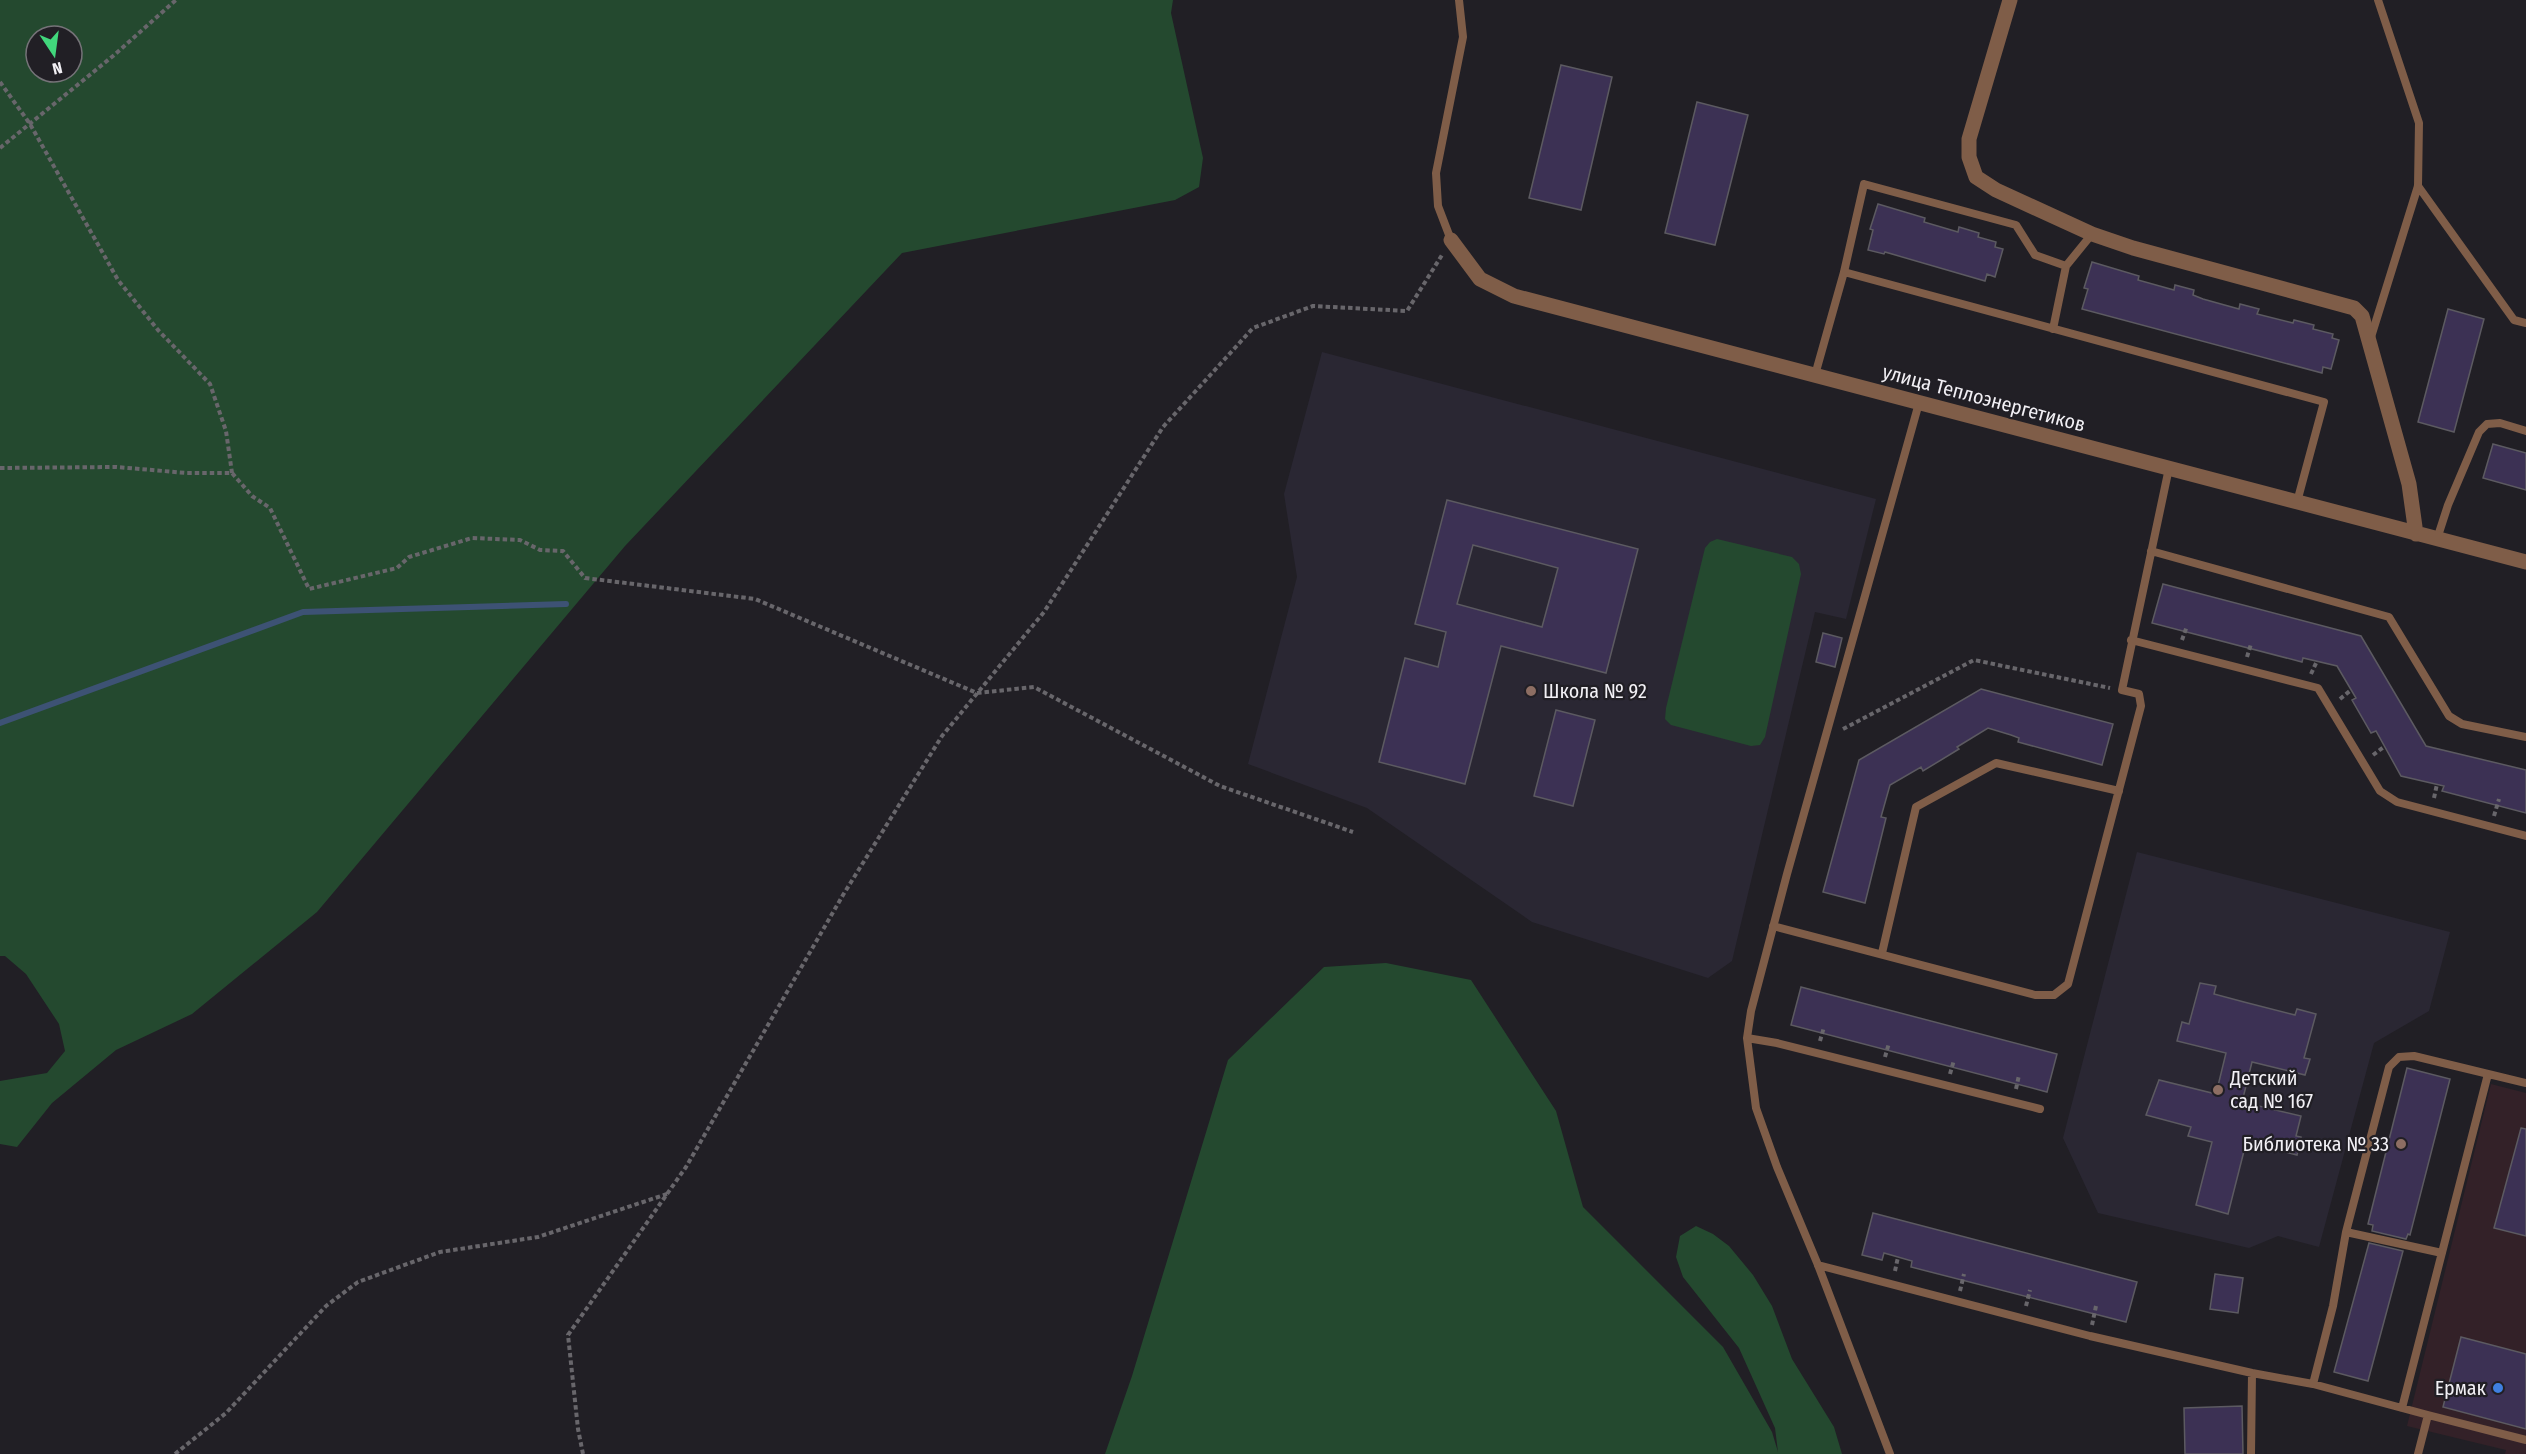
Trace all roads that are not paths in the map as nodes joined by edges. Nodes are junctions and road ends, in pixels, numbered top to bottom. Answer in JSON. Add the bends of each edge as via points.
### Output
{"nodes":[{"id":1,"x":1459,"y":0,"type":"edge"},
{"id":2,"x":2010,"y":0,"type":"edge"},
{"id":3,"x":2378,"y":0,"type":"edge"},
{"id":4,"x":2418,"y":186,"type":"junction"},
{"id":5,"x":2092,"y":234,"type":"junction"},
{"id":6,"x":1451,"y":240,"type":"joint"},
{"id":7,"x":2067,"y":266,"type":"junction"},
{"id":8,"x":1844,"y":272,"type":"junction"},
{"id":9,"x":2526,"y":323,"type":"edge"},
{"id":10,"x":2053,"y":329,"type":"junction"},
{"id":11,"x":2369,"y":344,"type":"junction"},
{"id":12,"x":1815,"y":375,"type":"junction"},
{"id":13,"x":1919,"y":403,"type":"junction"},
{"id":14,"x":2526,"y":430,"type":"edge"},
{"id":15,"x":2169,"y":468,"type":"junction"},
{"id":16,"x":2297,"y":502,"type":"junction"},
{"id":17,"x":2416,"y":534,"type":"junction"},
{"id":18,"x":2437,"y":539,"type":"junction"},
{"id":19,"x":2151,"y":551,"type":"junction"},
{"id":20,"x":2526,"y":562,"type":"edge"},
{"id":21,"x":2132,"y":640,"type":"junction"},
{"id":22,"x":2526,"y":737,"type":"edge"},
{"id":23,"x":2119,"y":791,"type":"junction"},
{"id":24,"x":2526,"y":836,"type":"edge"},
{"id":25,"x":1773,"y":926,"type":"junction"},
{"id":26,"x":1882,"y":953,"type":"junction"},
{"id":27,"x":1747,"y":1038,"type":"junction"},
{"id":28,"x":2488,"y":1074,"type":"junction"},
{"id":29,"x":2526,"y":1083,"type":"edge"},
{"id":30,"x":2040,"y":1109,"type":"dead end"},
{"id":31,"x":2346,"y":1232,"type":"junction"},
{"id":32,"x":2442,"y":1253,"type":"junction"},
{"id":33,"x":1818,"y":1265,"type":"junction"},
{"id":34,"x":2252,"y":1373,"type":"junction"},
{"id":35,"x":2313,"y":1383,"type":"junction"},
{"id":36,"x":2402,"y":1408,"type":"junction"},
{"id":37,"x":2428,"y":1416,"type":"junction"},
{"id":38,"x":2526,"y":1440,"type":"edge"},
{"id":39,"x":1890,"y":1454,"type":"edge"},
{"id":40,"x":2251,"y":1454,"type":"edge"},
{"id":41,"x":2418,"y":1454,"type":"edge"}],
"edges":[{"from":1,"to":6,"type":"lane","via":[[1463,37],[1436,173],[1438,206]]},
{"from":2,"to":5,"type":"street","via":[[1969,139],[1969,157],[1976,177]]},
{"from":3,"to":4,"type":"lane","via":[[2419,123]]},
{"from":4,"to":9,"type":"lane","via":[[2514,320]]},
{"from":4,"to":11,"type":"lane"},
{"from":5,"to":7,"type":"lane"},
{"from":5,"to":11,"type":"street","via":[[2354,308],[2362,316]]},
{"from":6,"to":12,"type":"street","name":"улица Теплоэнергетиков","via":[[1480,279],[1514,296]]},
{"from":7,"to":8,"type":"lane","via":[[2035,255],[2016,225],[1864,184]]},
{"from":7,"to":10,"type":"lane"},
{"from":8,"to":10,"type":"lane"},
{"from":8,"to":12,"type":"lane"},
{"from":10,"to":16,"type":"lane","via":[[2324,402]]},
{"from":11,"to":17,"type":"street","via":[[2409,484]]},
{"from":12,"to":13,"type":"street","name":"улица Теплоэнергетиков"},
{"from":13,"to":15,"type":"street","name":"улица Теплоэнергетиков"},
{"from":13,"to":25,"type":"lane"},
{"from":14,"to":18,"type":"lane","via":[[2500,423],[2487,424],[2479,432]]},
{"from":15,"to":16,"type":"street","name":"улица Теплоэнергетиков"},
{"from":15,"to":19,"type":"lane"},
{"from":16,"to":17,"type":"street","name":"улица Теплоэнергетиков"},
{"from":17,"to":18,"type":"street","name":"улица Теплоэнергетиков"},
{"from":18,"to":20,"type":"street","name":"улица Теплоэнергетиков"},
{"from":19,"to":21,"type":"lane"},
{"from":19,"to":22,"type":"lane","via":[[2389,617],[2449,716],[2462,724]]},
{"from":21,"to":23,"type":"lane","via":[[2122,690],[2139,694],[2141,706]]},
{"from":21,"to":24,"type":"lane","via":[[2319,688],[2380,791],[2397,802]]},
{"from":23,"to":26,"type":"lane","via":[[1996,763],[1916,807]]},
{"from":23,"to":26,"type":"lane","via":[[2068,984],[2054,994],[2035,995]]},
{"from":25,"to":26,"type":"lane"},
{"from":25,"to":27,"type":"lane"},
{"from":27,"to":30,"type":"lane"},
{"from":27,"to":33,"type":"lane","via":[[1756,1108]]},
{"from":28,"to":29,"type":"lane"},
{"from":28,"to":31,"type":"lane","via":[[2414,1056],[2399,1057],[2389,1067]]},
{"from":28,"to":32,"type":"lane"},
{"from":31,"to":32,"type":"lane"},
{"from":31,"to":35,"type":"lane","via":[[2333,1306]]},
{"from":32,"to":36,"type":"lane"},
{"from":33,"to":34,"type":"lane","via":[[2090,1336]]},
{"from":33,"to":39,"type":"lane"},
{"from":34,"to":35,"type":"lane"},
{"from":34,"to":40,"type":"lane"},
{"from":35,"to":36,"type":"lane"},
{"from":36,"to":37,"type":"lane"},
{"from":37,"to":38,"type":"lane"},
{"from":37,"to":41,"type":"lane"}]}
